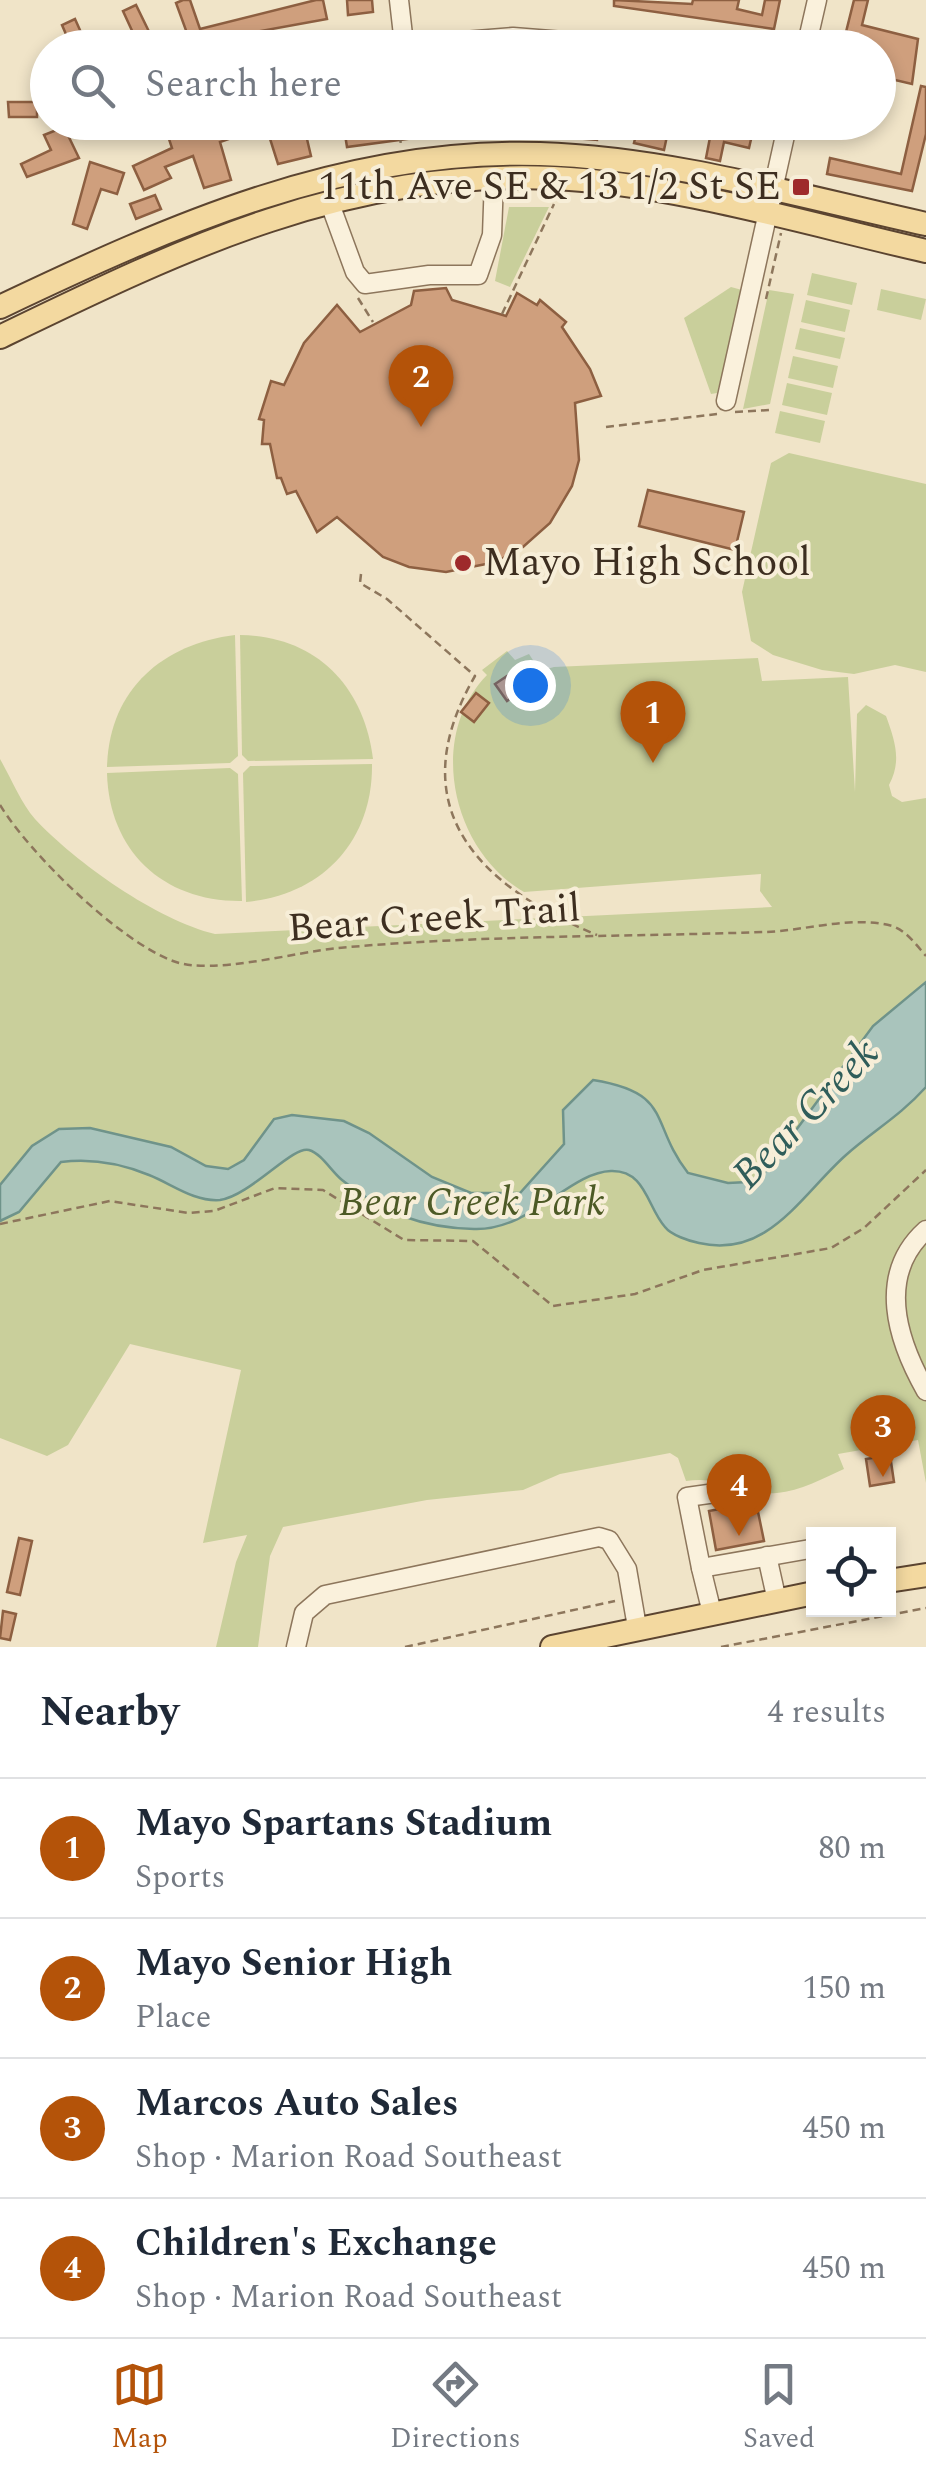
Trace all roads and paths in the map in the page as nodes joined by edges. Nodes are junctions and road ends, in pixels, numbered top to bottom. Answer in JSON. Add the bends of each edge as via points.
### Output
{"nodes":[{"id":1,"x":398,"y":0,"type":"edge"},
{"id":2,"x":817,"y":0,"type":"edge"},
{"id":3,"x":402,"y":30,"type":"edge"},
{"id":4,"x":810,"y":30,"type":"edge"},
{"id":5,"x":400,"y":140,"type":"edge"},
{"id":6,"x":784,"y":140,"type":"edge"},
{"id":7,"x":401,"y":147,"type":"dead end"},
{"id":8,"x":494,"y":179,"type":"junction"},
{"id":9,"x":773,"y":191,"type":"junction"},
{"id":10,"x":330,"y":201,"type":"junction"},
{"id":11,"x":554,"y":204,"type":"dead end"},
{"id":12,"x":767,"y":216,"type":"junction"},
{"id":13,"x":926,"y":224,"type":"edge"},
{"id":14,"x":926,"y":251,"type":"edge"},
{"id":15,"x":0,"y":307,"type":"edge"},
{"id":16,"x":502,"y":314,"type":"dead end"},
{"id":17,"x":0,"y":336,"type":"edge"},
{"id":18,"x":726,"y":401,"type":"dead end"},
{"id":19,"x":768,"y":410,"type":"dead end"},
{"id":20,"x":606,"y":427,"type":"dead end"},
{"id":21,"x":361,"y":574,"type":"dead end"},
{"id":22,"x":0,"y":805,"type":"edge"},
{"id":23,"x":598,"y":936,"type":"junction"},
{"id":24,"x":925,"y":955,"type":"edge"},
{"id":25,"x":926,"y":1170,"type":"edge"},
{"id":26,"x":0,"y":1224,"type":"edge"},
{"id":27,"x":926,"y":1230,"type":"edge"},
{"id":28,"x":926,"y":1390,"type":"edge"},
{"id":29,"x":737,"y":1490,"type":"dead end"},
{"id":30,"x":806,"y":1550,"type":"edge"},
{"id":31,"x":766,"y":1556,"type":"junction"},
{"id":32,"x":701,"y":1568,"type":"junction"},
{"id":33,"x":926,"y":1575,"type":"edge"},
{"id":34,"x":896,"y":1580,"type":"edge"},
{"id":35,"x":806,"y":1595,"type":"edge"},
{"id":36,"x":632,"y":1597,"type":"junction"},
{"id":37,"x":776,"y":1600,"type":"junction"},
{"id":38,"x":926,"y":1608,"type":"edge"},
{"id":39,"x":712,"y":1613,"type":"junction"},
{"id":40,"x":637,"y":1628,"type":"junction"},
{"id":41,"x":601,"y":1641,"type":"edge"},
{"id":42,"x":296,"y":1647,"type":"edge"},
{"id":43,"x":405,"y":1647,"type":"edge"},
{"id":44,"x":552,"y":1647,"type":"edge"},
{"id":45,"x":721,"y":1647,"type":"edge"}],
"edges":[{"from":1,"to":3,"type":"street"},
{"from":2,"to":4,"type":"street"},
{"from":5,"to":7,"type":"path"},
{"from":6,"to":9,"type":"street"},
{"from":8,"to":10,"type":"main road"},
{"from":8,"to":10,"type":"street","via":[[492,235],[478,276],[428,274],[364,284]]},
{"from":8,"to":12,"type":"main road","via":[[607,184]]},
{"from":9,"to":12,"type":"street"},
{"from":9,"to":13,"type":"main road"},
{"from":9,"to":15,"type":"main road","via":[[593,158],[500,154],[411,161],[323,176],[246,200]]},
{"from":10,"to":17,"type":"main road","via":[[236,228]]},
{"from":11,"to":16,"type":"path"},
{"from":12,"to":14,"type":"main road"},
{"from":12,"to":18,"type":"street"},
{"from":19,"to":20,"type":"path"},
{"from":21,"to":23,"type":"path","via":[[360,583],[387,598],[475,676],[450,732],[446,781],[455,824],[472,850],[522,900]]},
{"from":22,"to":23,"type":"path","name":"Bear Creek Trail","via":[[34,852],[78,893],[174,962],[204,966],[354,947]]},
{"from":23,"to":24,"type":"path","name":"Bear Creek Trail","via":[[863,924],[894,926]]},
{"from":25,"to":26,"type":"path","via":[[864,1228],[831,1248],[704,1270],[608,1300],[553,1306],[473,1241],[404,1240],[323,1190],[276,1188],[228,1207],[188,1213],[110,1201]]},
{"from":27,"to":28,"type":"street","via":[[911,1244],[895,1291],[902,1338]]},
{"from":29,"to":32,"type":"street","via":[[687,1497]]},
{"from":30,"to":31,"type":"street"},
{"from":31,"to":32,"type":"street"},
{"from":31,"to":37,"type":"street"},
{"from":32,"to":39,"type":"street"},
{"from":33,"to":34,"type":"main road"},
{"from":35,"to":37,"type":"main road"},
{"from":36,"to":40,"type":"street"},
{"from":36,"to":42,"type":"street","via":[[619,1552],[599,1536],[325,1595],[304,1612]]},
{"from":36,"to":43,"type":"path"},
{"from":37,"to":39,"type":"main road"},
{"from":38,"to":45,"type":"path"},
{"from":39,"to":40,"type":"main road"},
{"from":40,"to":41,"type":"main road"},
{"from":41,"to":44,"type":"main road"}]}
